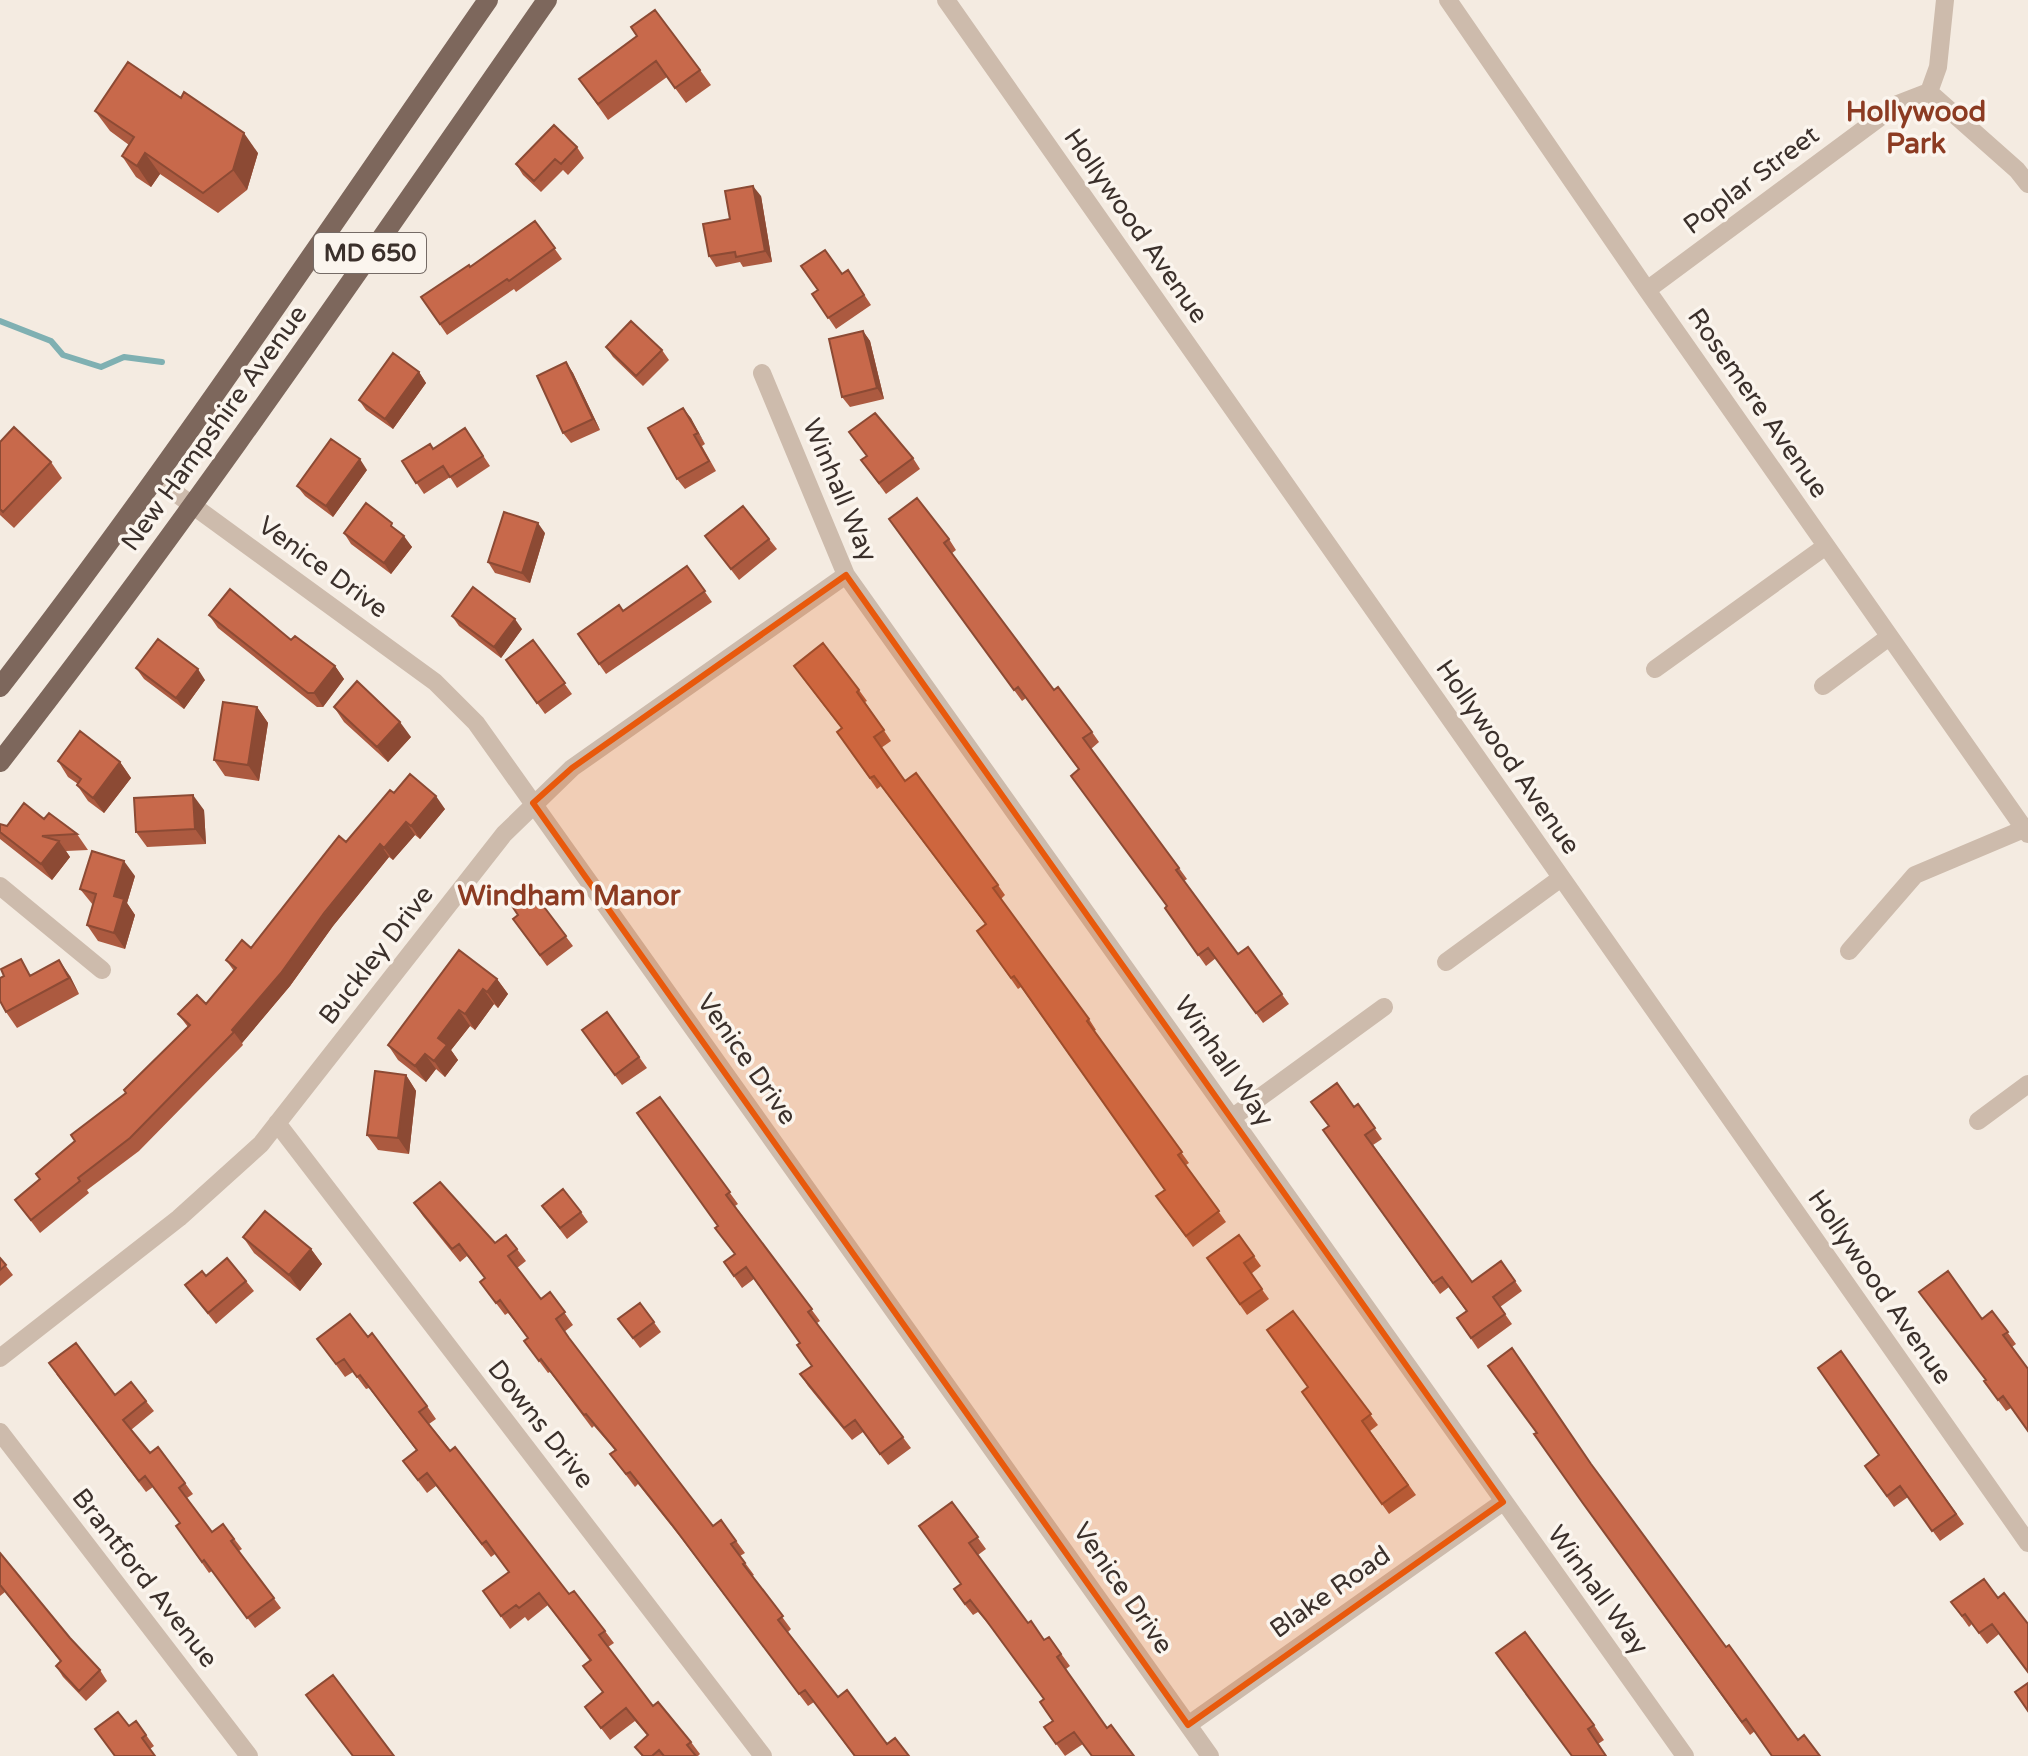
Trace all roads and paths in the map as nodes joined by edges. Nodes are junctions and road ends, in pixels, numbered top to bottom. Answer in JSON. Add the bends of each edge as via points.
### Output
{"nodes":[{"id":1,"x":488,"y":0,"type":"edge"},
{"id":2,"x":547,"y":0,"type":"edge"},
{"id":3,"x":946,"y":0,"type":"edge"},
{"id":4,"x":1448,"y":0,"type":"edge"},
{"id":5,"x":1945,"y":0,"type":"edge"},
{"id":6,"x":1929,"y":92,"type":"junction"},
{"id":7,"x":2028,"y":184,"type":"edge"},
{"id":8,"x":1647,"y":290,"type":"junction"},
{"id":9,"x":762,"y":373,"type":"dead end"},
{"id":10,"x":155,"y":478,"type":"junction"},
{"id":11,"x":192,"y":505,"type":"junction"},
{"id":12,"x":1826,"y":546,"type":"junction"},
{"id":13,"x":846,"y":575,"type":"junction"},
{"id":14,"x":1889,"y":637,"type":"junction"},
{"id":15,"x":1655,"y":669,"type":"dead end"},
{"id":16,"x":1823,"y":686,"type":"dead end"},
{"id":17,"x":0,"y":687,"type":"edge"},
{"id":18,"x":0,"y":762,"type":"edge"},
{"id":19,"x":533,"y":803,"type":"junction"},
{"id":20,"x":2026,"y":832,"type":"edge"},
{"id":21,"x":1561,"y":878,"type":"junction"},
{"id":22,"x":0,"y":886,"type":"edge"},
{"id":23,"x":1849,"y":951,"type":"dead end"},
{"id":24,"x":1446,"y":962,"type":"dead end"},
{"id":25,"x":102,"y":970,"type":"dead end"},
{"id":26,"x":1384,"y":1007,"type":"dead end"},
{"id":27,"x":2028,"y":1084,"type":"edge"},
{"id":28,"x":1233,"y":1117,"type":"junction"},
{"id":29,"x":1978,"y":1121,"type":"dead end"},
{"id":30,"x":277,"y":1123,"type":"junction"},
{"id":31,"x":0,"y":1358,"type":"edge"},
{"id":32,"x":0,"y":1432,"type":"edge"},
{"id":33,"x":1503,"y":1502,"type":"junction"},
{"id":34,"x":2028,"y":1543,"type":"edge"},
{"id":35,"x":1188,"y":1725,"type":"junction"},
{"id":36,"x":249,"y":1756,"type":"edge"},
{"id":37,"x":763,"y":1756,"type":"edge"},
{"id":38,"x":1210,"y":1756,"type":"edge"},
{"id":39,"x":1685,"y":1756,"type":"edge"}],
"edges":[{"from":1,"to":10,"type":"main road","name":"New Hampshire Avenue","number":"MD 650"},
{"from":2,"to":11,"type":"main road","name":"New Hampshire Avenue","number":"MD 650"},
{"from":3,"to":21,"type":"street","name":"Hollywood Avenue"},
{"from":4,"to":8,"type":"street","name":"Rosemere Avenue"},
{"from":5,"to":6,"type":"street","via":[[1938,67]]},
{"from":6,"to":7,"type":"street"},
{"from":6,"to":8,"type":"street","name":"Poplar Street","via":[[1898,104]]},
{"from":8,"to":12,"type":"street","name":"Rosemere Avenue"},
{"from":9,"to":13,"type":"street","name":"Winhall Way"},
{"from":10,"to":11,"type":"street","name":"Venice Drive"},
{"from":10,"to":17,"type":"main road","name":"New Hampshire Avenue","number":"MD 650"},
{"from":11,"to":18,"type":"main road","name":"New Hampshire Avenue","number":"MD 650"},
{"from":11,"to":19,"type":"street","name":"Venice Drive","via":[[435,682],[476,723]]},
{"from":12,"to":14,"type":"street","name":"Rosemere Avenue"},
{"from":12,"to":15,"type":"street"},
{"from":13,"to":19,"type":"street","name":"Buckley Drive","via":[[572,768]]},
{"from":13,"to":28,"type":"street","name":"Winhall Way"},
{"from":14,"to":16,"type":"street"},
{"from":14,"to":20,"type":"street","name":"Rosemere Avenue"},
{"from":19,"to":30,"type":"street","name":"Buckley Drive"},
{"from":19,"to":35,"type":"street","name":"Venice Drive"},
{"from":20,"to":23,"type":"street","via":[[1915,875]]},
{"from":21,"to":24,"type":"street"},
{"from":21,"to":34,"type":"street","name":"Hollywood Avenue"},
{"from":22,"to":25,"type":"street"},
{"from":26,"to":28,"type":"street"},
{"from":27,"to":29,"type":"street"},
{"from":28,"to":33,"type":"street","name":"Winhall Way"},
{"from":30,"to":31,"type":"street","name":"Buckley Drive","via":[[179,1218]]},
{"from":30,"to":37,"type":"street","name":"Downs Drive"},
{"from":32,"to":36,"type":"street","name":"Brantford Avenue"},
{"from":33,"to":35,"type":"street","name":"Blake Road"},
{"from":33,"to":39,"type":"street","name":"Winhall Way"},
{"from":35,"to":38,"type":"street","name":"Venice Drive"}]}
